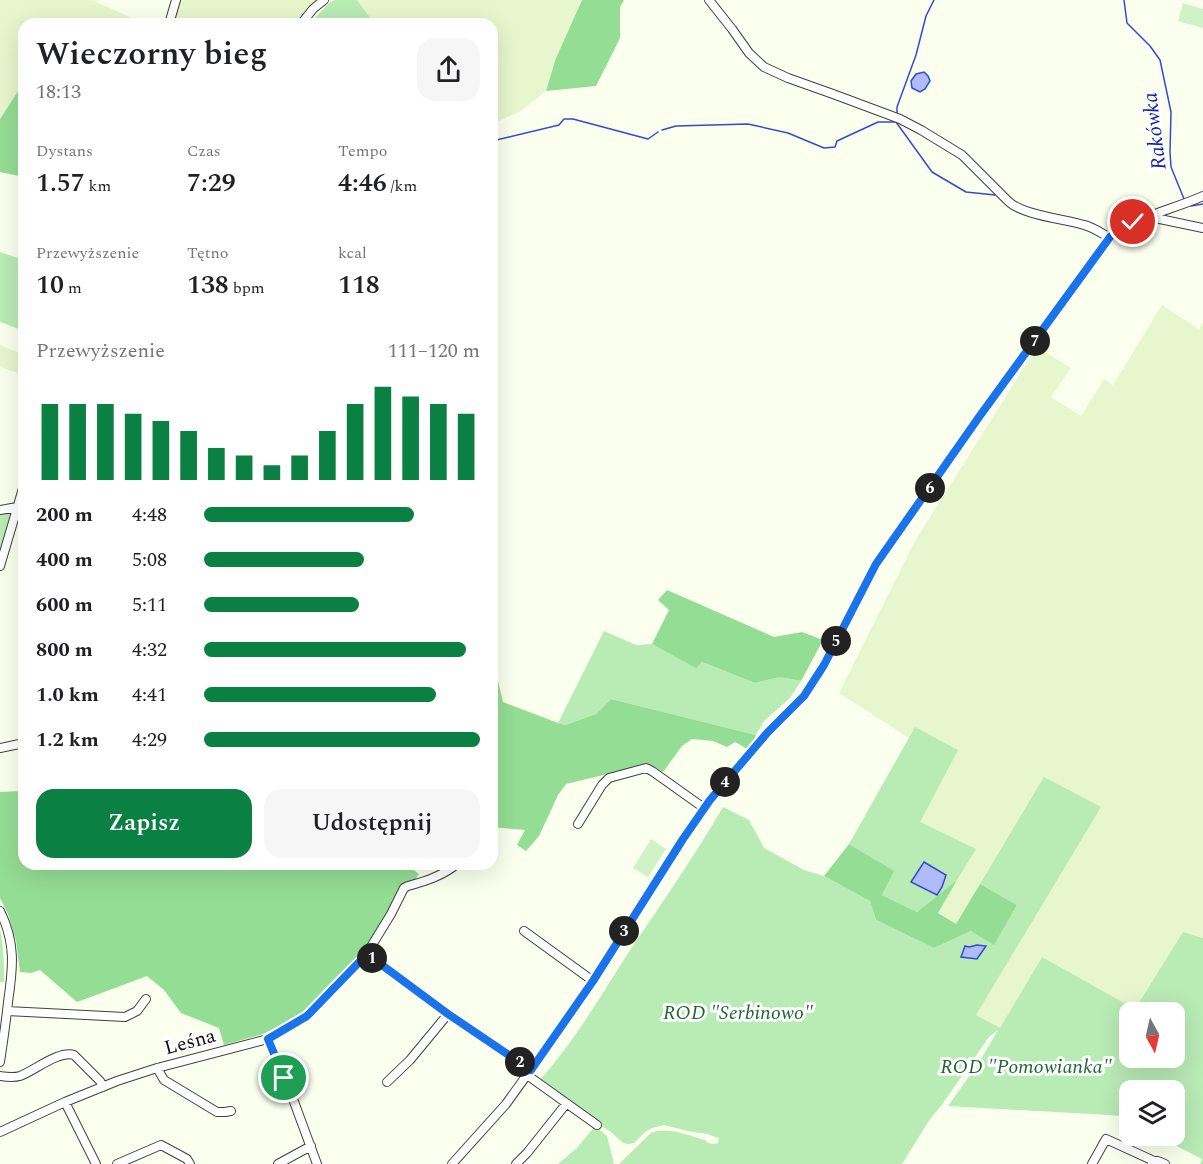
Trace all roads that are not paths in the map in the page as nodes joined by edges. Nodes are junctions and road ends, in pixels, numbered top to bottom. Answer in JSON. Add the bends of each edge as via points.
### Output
{"nodes":[{"id":1,"x":176,"y":0,"type":"edge"},
{"id":2,"x":324,"y":0,"type":"edge"},
{"id":3,"x":709,"y":0,"type":"edge"},
{"id":4,"x":171,"y":18,"type":"edge"},
{"id":5,"x":306,"y":18,"type":"edge"},
{"id":6,"x":1203,"y":196,"type":"edge"},
{"id":7,"x":1153,"y":215,"type":"junction"},
{"id":8,"x":1203,"y":228,"type":"edge"},
{"id":9,"x":1110,"y":237,"type":"junction"},
{"id":10,"x":18,"y":504,"type":"edge"},
{"id":11,"x":17,"y":507,"type":"junction"},
{"id":12,"x":0,"y":510,"type":"edge"},
{"id":13,"x":0,"y":566,"type":"edge"},
{"id":14,"x":18,"y":744,"type":"edge"},
{"id":15,"x":0,"y":748,"type":"edge"},
{"id":16,"x":704,"y":808,"type":"junction"},
{"id":17,"x":578,"y":824,"type":"dead end"},
{"id":18,"x":449,"y":870,"type":"edge"},
{"id":19,"x":0,"y":911,"type":"edge"},
{"id":20,"x":524,"y":931,"type":"dead end"},
{"id":21,"x":367,"y":954,"type":"junction"},
{"id":22,"x":593,"y":981,"type":"junction"},
{"id":23,"x":146,"y":999,"type":"dead end"},
{"id":24,"x":448,"y":1014,"type":"junction"},
{"id":25,"x":4,"y":1016,"type":"edge"},
{"id":26,"x":268,"y":1039,"type":"junction"},
{"id":27,"x":0,"y":1062,"type":"edge"},
{"id":28,"x":157,"y":1068,"type":"junction"},
{"id":29,"x":529,"y":1072,"type":"junction"},
{"id":30,"x":0,"y":1076,"type":"edge"},
{"id":31,"x":387,"y":1082,"type":"dead end"},
{"id":32,"x":103,"y":1087,"type":"junction"},
{"id":33,"x":65,"y":1102,"type":"junction"},
{"id":34,"x":566,"y":1104,"type":"junction"},
{"id":35,"x":231,"y":1110,"type":"dead end"},
{"id":36,"x":597,"y":1125,"type":"dead end"},
{"id":37,"x":0,"y":1132,"type":"edge"},
{"id":38,"x":311,"y":1146,"type":"junction"},
{"id":39,"x":1153,"y":1162,"type":"edge"},
{"id":40,"x":96,"y":1164,"type":"edge"},
{"id":41,"x":117,"y":1164,"type":"edge"},
{"id":42,"x":190,"y":1164,"type":"edge"},
{"id":43,"x":278,"y":1164,"type":"edge"},
{"id":44,"x":317,"y":1164,"type":"edge"},
{"id":45,"x":452,"y":1164,"type":"edge"},
{"id":46,"x":516,"y":1164,"type":"edge"},
{"id":47,"x":1092,"y":1164,"type":"edge"},
{"id":48,"x":1165,"y":1164,"type":"edge"}],
"edges":[{"from":1,"to":4,"type":"street"},
{"from":2,"to":5,"type":"street"},
{"from":3,"to":9,"type":"street","via":[[749,53],[768,69],[921,130],[962,155],[1016,207],[1086,225]]},
{"from":6,"to":7,"type":"street"},
{"from":7,"to":8,"type":"street"},
{"from":7,"to":9,"type":"street","via":[[1121,228]]},
{"from":9,"to":16,"type":"street","via":[[876,564],[804,696]]},
{"from":10,"to":11,"type":"street"},
{"from":11,"to":12,"type":"street"},
{"from":11,"to":13,"type":"street"},
{"from":14,"to":15,"type":"street"},
{"from":16,"to":17,"type":"street","via":[[646,768],[609,778]]},
{"from":16,"to":22,"type":"street"},
{"from":18,"to":21,"type":"street","name":"Leśna","via":[[404,888]]},
{"from":19,"to":25,"type":"street","via":[[12,946],[13,971]]},
{"from":20,"to":22,"type":"street"},
{"from":21,"to":24,"type":"street"},
{"from":21,"to":26,"type":"street","name":"Leśna","via":[[307,1016]]},
{"from":22,"to":29,"type":"street"},
{"from":23,"to":25,"type":"street","via":[[137,1011],[125,1017]]},
{"from":24,"to":29,"type":"street"},
{"from":24,"to":31,"type":"street"},
{"from":25,"to":27,"type":"street"},
{"from":26,"to":28,"type":"street","name":"Leśna"},
{"from":26,"to":38,"type":"street"},
{"from":28,"to":32,"type":"street","name":"Leśna"},
{"from":28,"to":35,"type":"street","via":[[164,1080],[217,1112]]},
{"from":29,"to":34,"type":"street"},
{"from":29,"to":45,"type":"street"},
{"from":30,"to":32,"type":"street","via":[[21,1076],[70,1054]]},
{"from":32,"to":33,"type":"street","name":"Leśna"},
{"from":33,"to":37,"type":"street","name":"Leśna"},
{"from":33,"to":40,"type":"street"},
{"from":34,"to":36,"type":"street"},
{"from":34,"to":46,"type":"street"},
{"from":38,"to":43,"type":"street"},
{"from":38,"to":44,"type":"street"},
{"from":39,"to":47,"type":"street","via":[[1106,1139]]},
{"from":39,"to":48,"type":"street"},
{"from":41,"to":42,"type":"street","via":[[161,1145]]}]}
